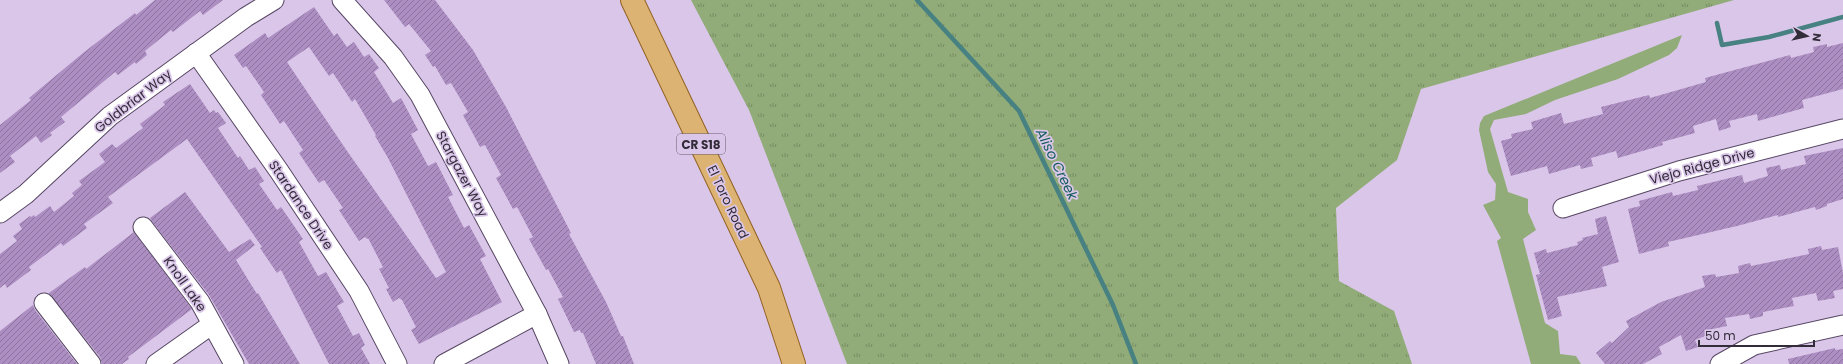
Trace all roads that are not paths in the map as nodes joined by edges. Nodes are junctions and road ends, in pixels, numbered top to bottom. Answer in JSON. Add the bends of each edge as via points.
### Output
{"nodes":[{"id":1,"x":274,"y":0,"type":"edge"},
{"id":2,"x":342,"y":0,"type":"edge"},
{"id":3,"x":632,"y":0,"type":"edge"},
{"id":4,"x":196,"y":53,"type":"junction"},
{"id":5,"x":1843,"y":128,"type":"edge"},
{"id":6,"x":1563,"y":208,"type":"dead end"},
{"id":7,"x":0,"y":213,"type":"edge"},
{"id":8,"x":144,"y":227,"type":"dead end"},
{"id":9,"x":44,"y":303,"type":"dead end"},
{"id":10,"x":537,"y":314,"type":"junction"},
{"id":11,"x":211,"y":325,"type":"junction"},
{"id":12,"x":1843,"y":325,"type":"edge"},
{"id":13,"x":475,"y":357,"type":"edge"},
{"id":14,"x":92,"y":364,"type":"edge"},
{"id":15,"x":156,"y":364,"type":"edge"},
{"id":16,"x":234,"y":364,"type":"edge"},
{"id":17,"x":397,"y":364,"type":"edge"},
{"id":18,"x":444,"y":364,"type":"edge"},
{"id":19,"x":559,"y":364,"type":"edge"},
{"id":20,"x":794,"y":364,"type":"edge"},
{"id":21,"x":1720,"y":364,"type":"edge"}],
"edges":[{"from":1,"to":4,"type":"street","name":"Goldbriar Way"},
{"from":2,"to":10,"type":"street","name":"Stargazer Way","via":[[394,57],[420,95]]},
{"from":3,"to":20,"type":"main road","name":"El Toro Road","number":"CR S18","via":[[769,288]]},
{"from":4,"to":7,"type":"street","name":"Goldbriar Way","via":[[110,116],[26,194]]},
{"from":4,"to":17,"type":"street","name":"Stardance Drive","via":[[279,171],[358,291]]},
{"from":5,"to":6,"type":"street","name":"Viejo Ridge Drive","via":[[1679,170]]},
{"from":8,"to":11,"type":"street","name":"Knoll Lake","via":[[200,302]]},
{"from":9,"to":14,"type":"street"},
{"from":10,"to":13,"type":"street"},
{"from":10,"to":19,"type":"street","name":"Stargazer Way"},
{"from":11,"to":15,"type":"street"},
{"from":11,"to":16,"type":"street","name":"Knoll Lake"},
{"from":12,"to":21,"type":"street","via":[[1754,345]]},
{"from":13,"to":18,"type":"street"}]}
